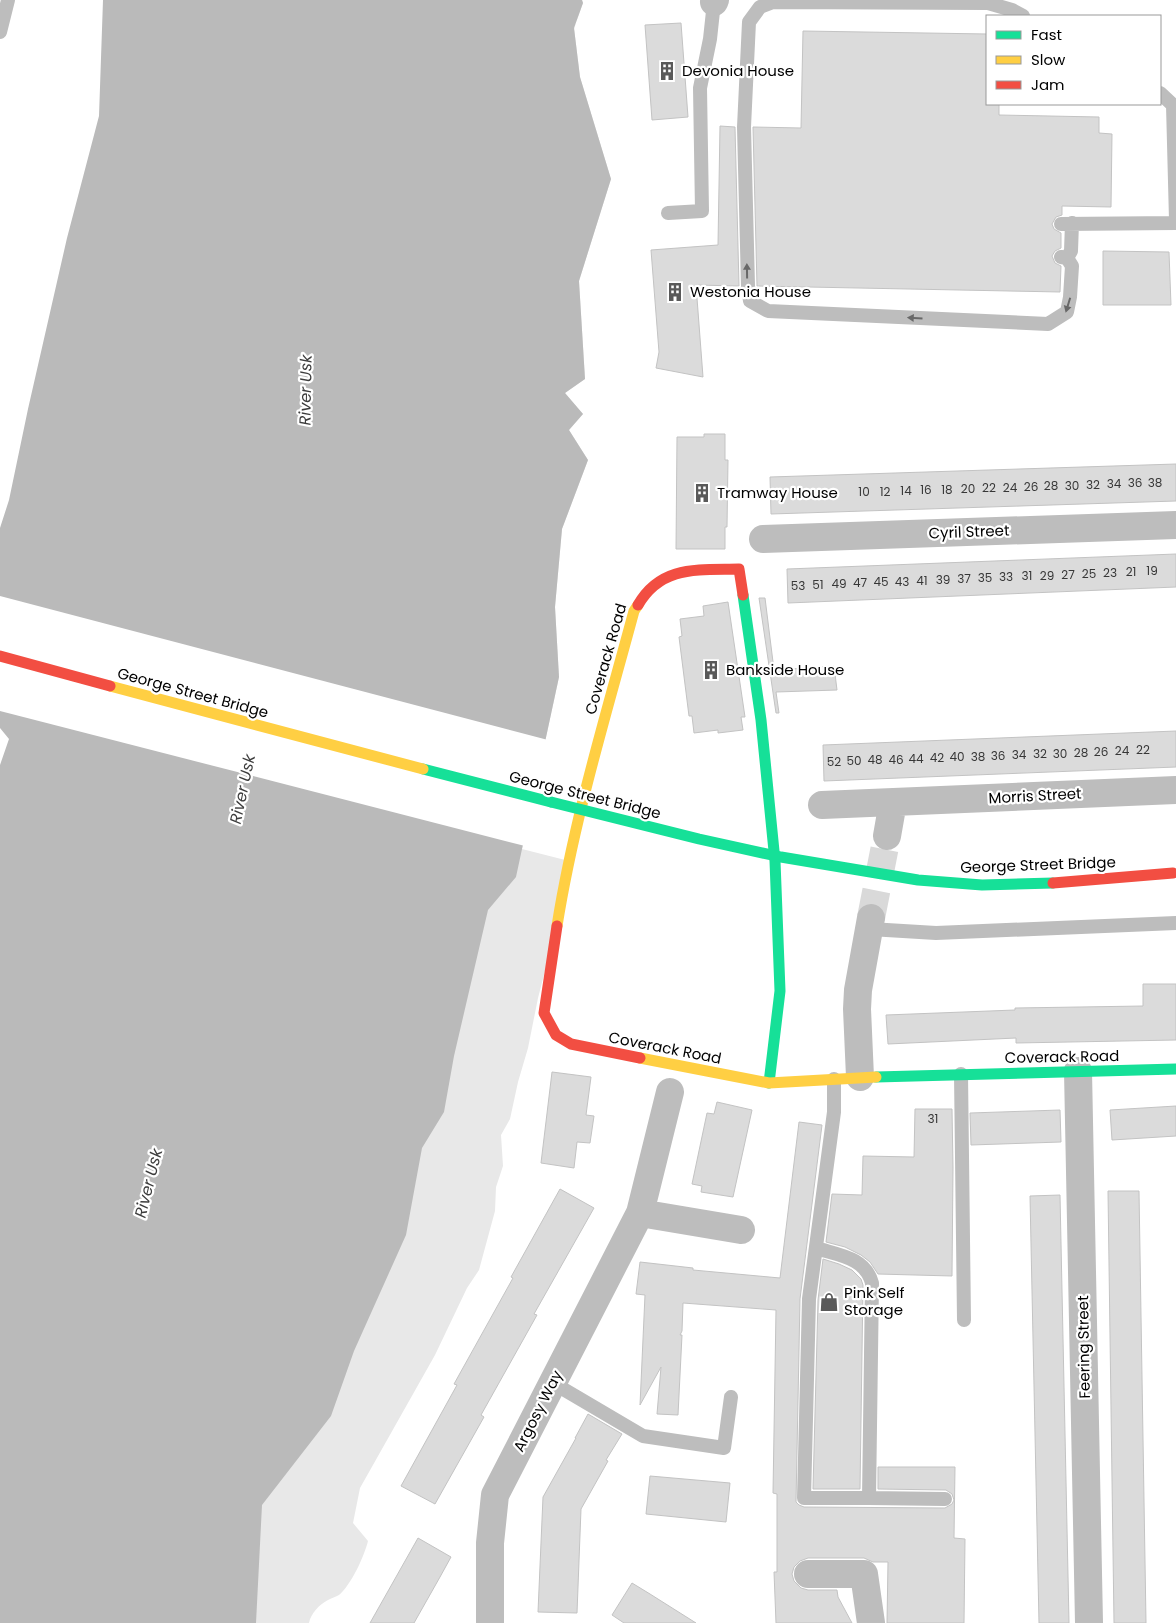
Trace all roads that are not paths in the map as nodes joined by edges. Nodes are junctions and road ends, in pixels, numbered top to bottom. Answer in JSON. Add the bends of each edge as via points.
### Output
{"nodes":[{"id":1,"x":8,"y":0,"type":"edge"},
{"id":2,"x":714,"y":1,"type":"edge"},
{"id":3,"x":1021,"y":15,"type":"edge"},
{"id":4,"x":0,"y":32,"type":"edge"},
{"id":5,"x":1161,"y":94,"type":"edge"},
{"id":6,"x":1175,"y":202,"type":"edge"},
{"id":7,"x":668,"y":213,"type":"dead end"},
{"id":8,"x":1176,"y":222,"type":"edge"},
{"id":9,"x":1176,"y":525,"type":"edge"},
{"id":10,"x":763,"y":539,"type":"dead end"},
{"id":11,"x":0,"y":656,"type":"edge"},
{"id":12,"x":1176,"y":790,"type":"edge"},
{"id":13,"x":893,"y":802,"type":"junction"},
{"id":14,"x":822,"y":805,"type":"dead end"},
{"id":15,"x":887,"y":836,"type":"tunnel mouth"},
{"id":16,"x":1175,"y":873,"type":"edge"},
{"id":17,"x":1176,"y":923,"type":"edge"},
{"id":18,"x":871,"y":924,"type":"joint"},
{"id":19,"x":1176,"y":1068,"type":"edge"},
{"id":20,"x":1078,"y":1071,"type":"junction"},
{"id":21,"x":961,"y":1074,"type":"junction"},
{"id":22,"x":847,"y":1078,"type":"junction"},
{"id":23,"x":768,"y":1083,"type":"junction"},
{"id":24,"x":670,"y":1092,"type":"dead end"},
{"id":25,"x":640,"y":1213,"type":"junction"},
{"id":26,"x":741,"y":1230,"type":"dead end"},
{"id":27,"x":816,"y":1248,"type":"junction"},
{"id":28,"x":964,"y":1320,"type":"dead end"},
{"id":29,"x":553,"y":1382,"type":"junction"},
{"id":30,"x":731,"y":1397,"type":"dead end"},
{"id":31,"x":869,"y":1498,"type":"junction"},
{"id":32,"x":945,"y":1499,"type":"dead end"},
{"id":33,"x":808,"y":1574,"type":"dead end"},
{"id":34,"x":492,"y":1622,"type":"edge"},
{"id":35,"x":871,"y":1623,"type":"edge"},
{"id":36,"x":1089,"y":1623,"type":"edge"}],
"edges":[{"from":1,"to":4,"type":"lane"},
{"from":2,"to":7,"type":"lane","via":[[700,88],[702,211]]},
{"from":8,"to":3,"type":"lane","one_way":true,"via":[[1067,223],[1071,251],[1064,258],[1072,266],[1070,297],[1067,312],[1048,324],[768,311],[750,301],[744,127],[749,22],[760,7],[773,2],[988,3]]},
{"from":5,"to":6,"type":"lane","via":[[1173,106]]},
{"from":6,"to":8,"type":"lane"},
{"from":9,"to":10,"type":"street","name":"Cyril Street"},
{"from":11,"to":16,"type":"street","name":"George Street Bridge","bridge":true,"via":[[584,811],[781,857],[918,880],[982,885]]},
{"from":12,"to":13,"type":"street","name":"Morris Street"},
{"from":13,"to":14,"type":"street","name":"Morris Street"},
{"from":13,"to":15,"type":"street"},
{"from":17,"to":18,"type":"lane","via":[[936,933]]},
{"from":18,"to":22,"type":"street","via":[[858,990]]},
{"from":19,"to":20,"type":"street","name":"Coverack Road"},
{"from":20,"to":21,"type":"street","name":"Coverack Road"},
{"from":20,"to":36,"type":"street","name":"Feering Street"},
{"from":21,"to":22,"type":"street","name":"Coverack Road"},
{"from":21,"to":28,"type":"lane"},
{"from":22,"to":23,"type":"street","name":"Coverack Road"},
{"from":22,"to":27,"type":"lane","via":[[834,1112]]},
{"from":23,"to":23,"type":"street","name":"Coverack Road","via":[[571,1044],[556,1035],[544,1013],[562,895],[589,777],[634,612],[650,586],[675,573],[739,569],[761,720],[775,861],[780,992]]},
{"from":24,"to":25,"type":"street","name":"Argosy Way"},
{"from":25,"to":26,"type":"street"},
{"from":25,"to":29,"type":"street","name":"Argosy Way"},
{"from":27,"to":31,"type":"lane","via":[[854,1259],[870,1276],[872,1283]]},
{"from":27,"to":31,"type":"lane","via":[[809,1299],[804,1498]]},
{"from":29,"to":30,"type":"lane","via":[[643,1436],[724,1448]]},
{"from":29,"to":34,"type":"street","name":"Argosy Way","via":[[495,1495],[490,1543]]},
{"from":31,"to":32,"type":"lane"},
{"from":33,"to":35,"type":"street","via":[[864,1574]]}]}
